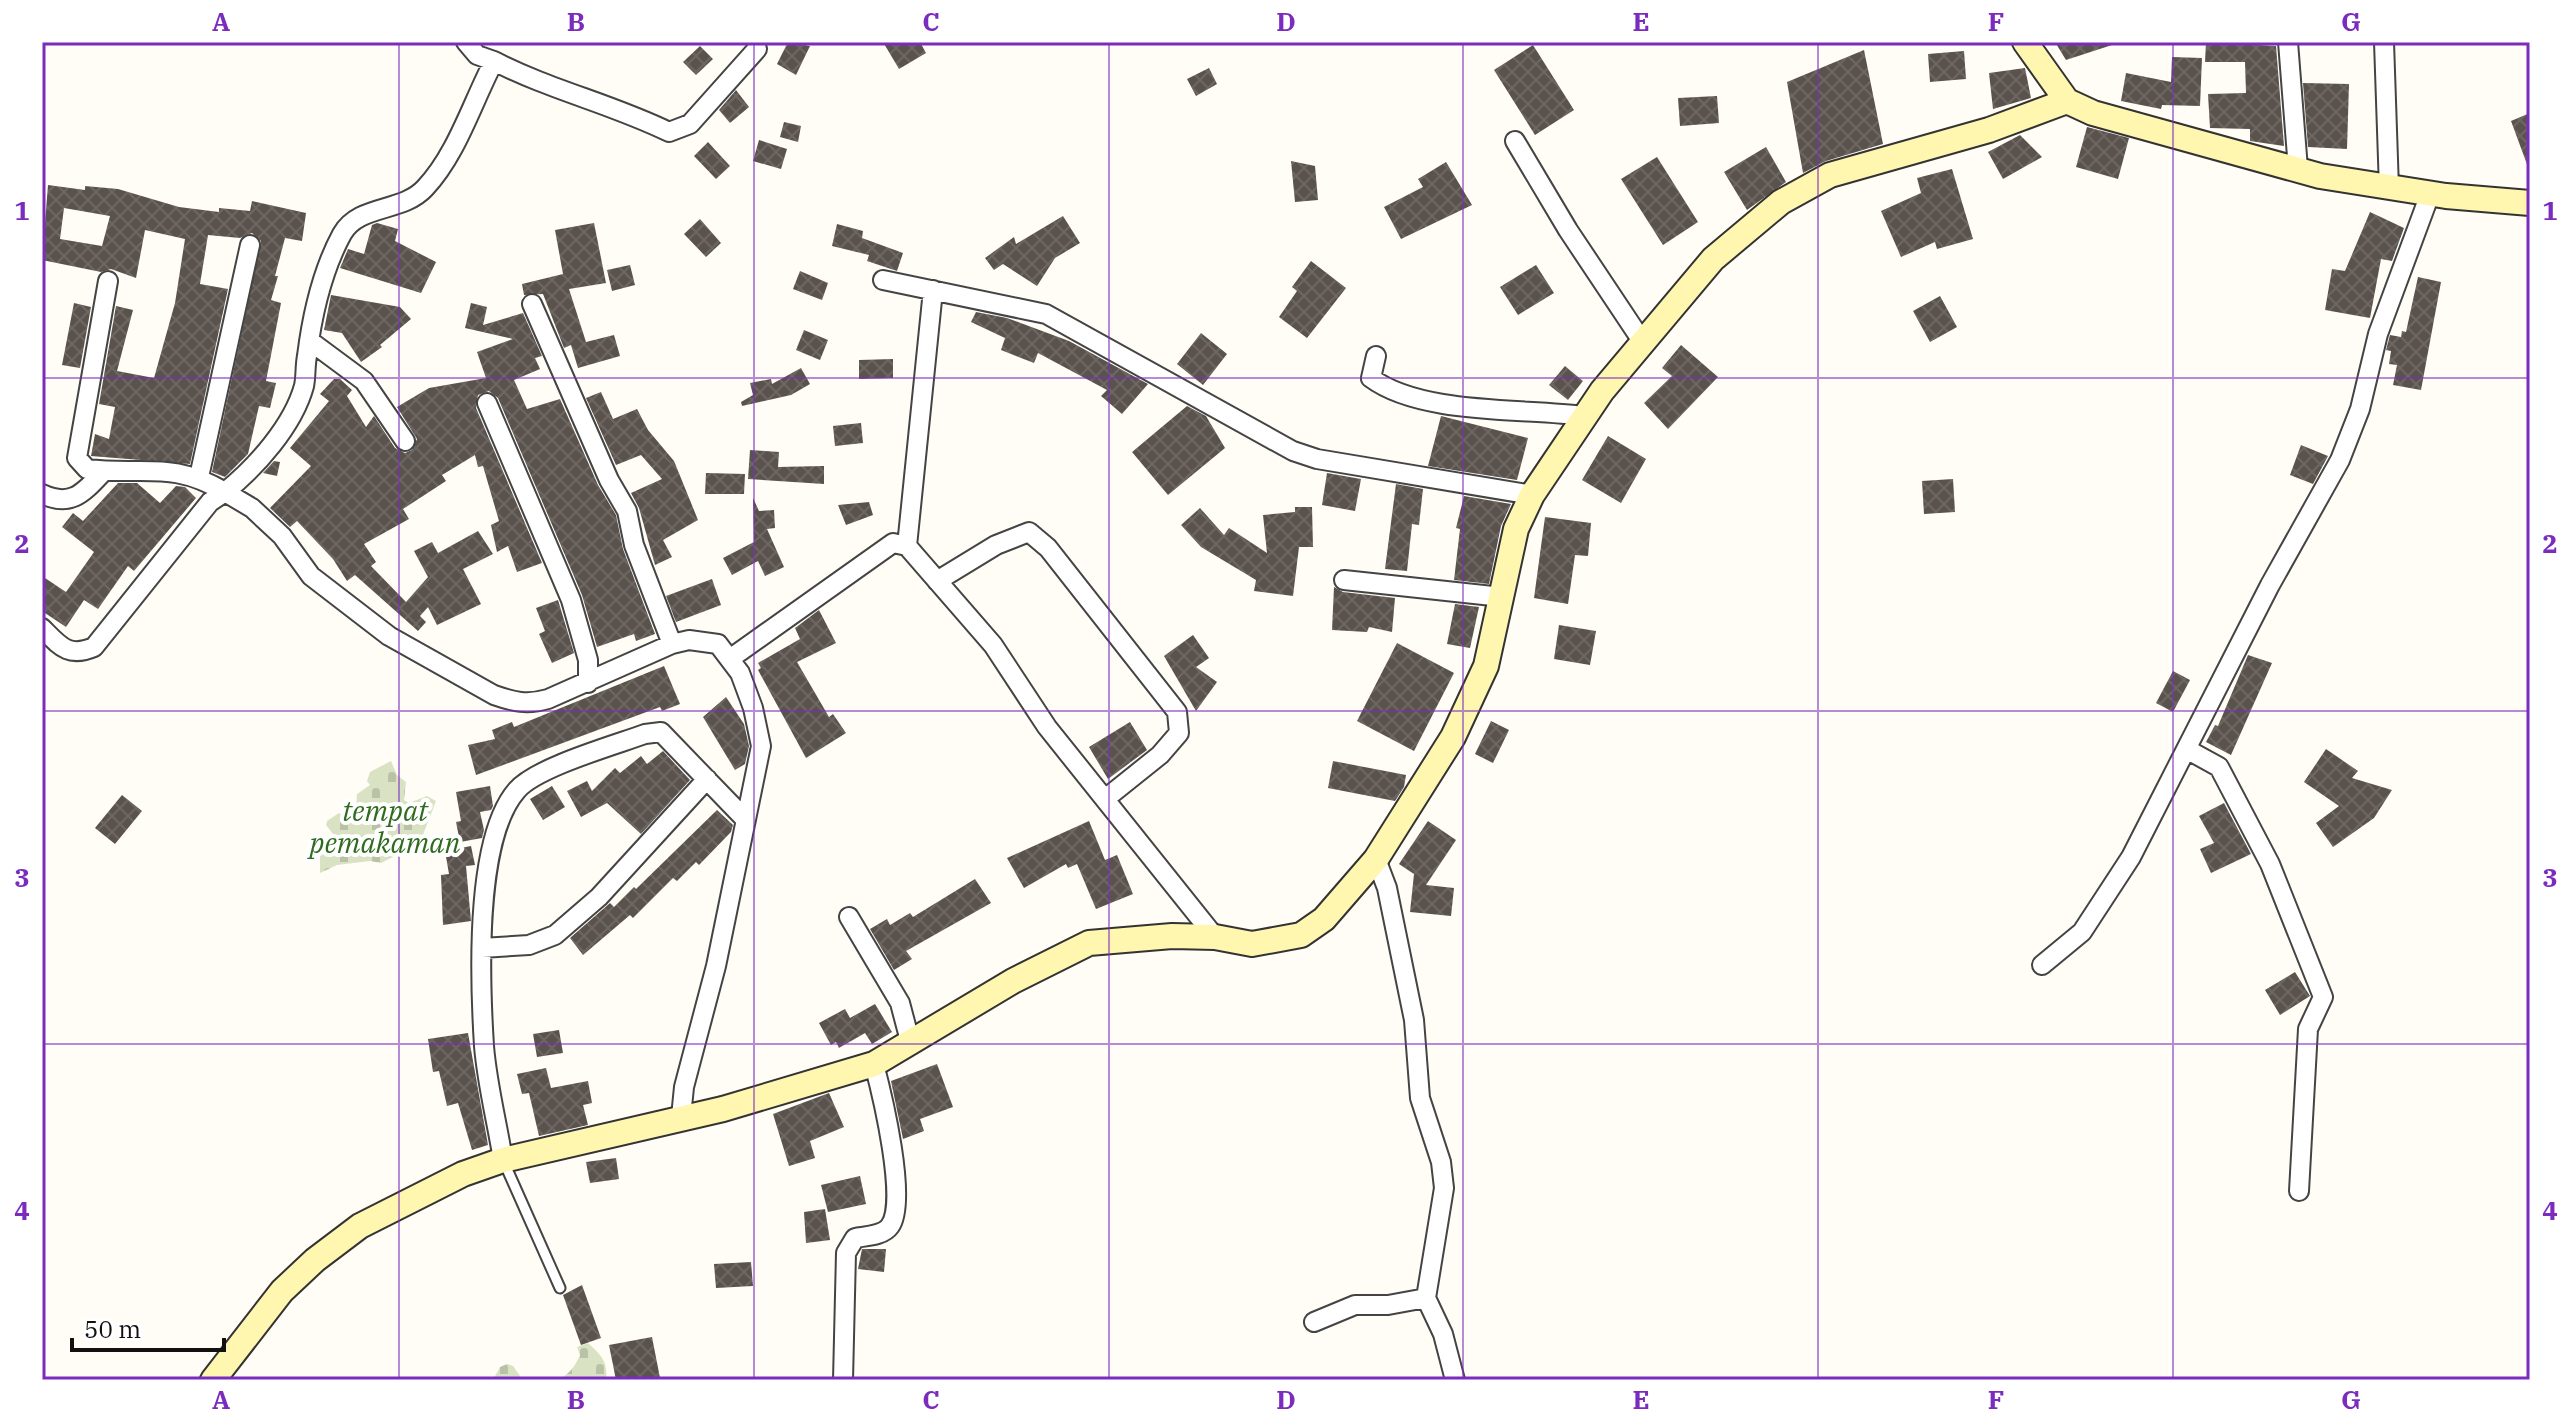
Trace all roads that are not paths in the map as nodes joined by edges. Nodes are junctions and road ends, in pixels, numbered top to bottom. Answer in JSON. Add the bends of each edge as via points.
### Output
{"nodes":[{"id":1,"x":466,"y":42,"type":"edge"},
{"id":2,"x":2025,"y":42,"type":"edge"},
{"id":3,"x":2288,"y":42,"type":"edge"},
{"id":4,"x":2384,"y":42,"type":"edge"},
{"id":5,"x":757,"y":49,"type":"dead end"},
{"id":6,"x":494,"y":61,"type":"junction"},
{"id":7,"x":2067,"y":101,"type":"junction"},
{"id":8,"x":1515,"y":141,"type":"dead end"},
{"id":9,"x":2298,"y":169,"type":"junction"},
{"id":10,"x":2389,"y":189,"type":"junction"},
{"id":11,"x":2430,"y":194,"type":"junction"},
{"id":12,"x":2530,"y":203,"type":"edge"},
{"id":13,"x":250,"y":245,"type":"dead end"},
{"id":14,"x":883,"y":280,"type":"dead end"},
{"id":15,"x":108,"y":281,"type":"dead end"},
{"id":16,"x":933,"y":290,"type":"junction"},
{"id":17,"x":532,"y":304,"type":"dead end"},
{"id":18,"x":310,"y":341,"type":"junction"},
{"id":19,"x":1644,"y":344,"type":"junction"},
{"id":20,"x":1376,"y":356,"type":"dead end"},
{"id":21,"x":487,"y":403,"type":"dead end"},
{"id":22,"x":1584,"y":416,"type":"junction"},
{"id":23,"x":405,"y":441,"type":"dead end"},
{"id":24,"x":104,"y":471,"type":"junction"},
{"id":25,"x":199,"y":477,"type":"junction"},
{"id":26,"x":225,"y":492,"type":"junction"},
{"id":27,"x":42,"y":494,"type":"edge"},
{"id":28,"x":1532,"y":495,"type":"junction"},
{"id":29,"x":907,"y":546,"type":"junction"},
{"id":30,"x":1344,"y":580,"type":"dead end"},
{"id":31,"x":937,"y":581,"type":"junction"},
{"id":32,"x":1502,"y":597,"type":"junction"},
{"id":33,"x":42,"y":628,"type":"edge"},
{"id":34,"x":672,"y":644,"type":"junction"},
{"id":35,"x":731,"y":658,"type":"junction"},
{"id":36,"x":588,"y":683,"type":"junction"},
{"id":37,"x":2188,"y":750,"type":"junction"},
{"id":38,"x":707,"y":779,"type":"junction"},
{"id":39,"x":1105,"y":799,"type":"junction"},
{"id":40,"x":744,"y":818,"type":"junction"},
{"id":41,"x":1376,"y":859,"type":"junction"},
{"id":42,"x":849,"y":917,"type":"dead end"},
{"id":43,"x":1215,"y":937,"type":"junction"},
{"id":44,"x":482,"y":948,"type":"junction"},
{"id":45,"x":2042,"y":965,"type":"dead end"},
{"id":46,"x":910,"y":1041,"type":"junction"},
{"id":47,"x":874,"y":1064,"type":"junction"},
{"id":48,"x":681,"y":1117,"type":"junction"},
{"id":49,"x":503,"y":1160,"type":"junction"},
{"id":50,"x":2299,"y":1191,"type":"dead end"},
{"id":51,"x":560,"y":1288,"type":"dead end"},
{"id":52,"x":1426,"y":1298,"type":"junction"},
{"id":53,"x":1314,"y":1322,"type":"dead end"},
{"id":54,"x":213,"y":1380,"type":"edge"},
{"id":55,"x":843,"y":1380,"type":"edge"},
{"id":56,"x":1455,"y":1380,"type":"edge"}],
"edges":[{"from":1,"to":6,"type":"street","via":[[477,55]]},
{"from":2,"to":7,"type":"street"},
{"from":3,"to":9,"type":"street"},
{"from":4,"to":10,"type":"street"},
{"from":5,"to":6,"type":"street","via":[[690,124],[669,132]]},
{"from":6,"to":18,"type":"street","via":[[448,158],[423,190],[403,205],[354,218],[343,232],[321,290]]},
{"from":7,"to":9,"type":"street","via":[[2093,113]]},
{"from":7,"to":19,"type":"street","via":[[1989,130],[1830,175],[1781,202],[1713,259]]},
{"from":8,"to":19,"type":"street"},
{"from":9,"to":10,"type":"street"},
{"from":10,"to":11,"type":"street"},
{"from":11,"to":12,"type":"street"},
{"from":11,"to":37,"type":"street","via":[[2378,334],[2352,435]]},
{"from":13,"to":25,"type":"street"},
{"from":14,"to":16,"type":"street"},
{"from":15,"to":24,"type":"street","via":[[77,458],[87,469]]},
{"from":16,"to":28,"type":"street","via":[[1046,314],[1293,451]]},
{"from":16,"to":29,"type":"street"},
{"from":17,"to":34,"type":"street","via":[[627,511],[634,545]]},
{"from":18,"to":23,"type":"street","via":[[364,381]]},
{"from":18,"to":26,"type":"street","via":[[297,405],[252,470]]},
{"from":19,"to":22,"type":"street"},
{"from":20,"to":22,"type":"street","via":[[1371,378],[1412,396],[1498,411]]},
{"from":21,"to":36,"type":"street","via":[[571,600],[588,660]]},
{"from":22,"to":28,"type":"street"},
{"from":24,"to":25,"type":"street","via":[[175,470]]},
{"from":24,"to":27,"type":"street","via":[[77,499]]},
{"from":25,"to":26,"type":"street"},
{"from":26,"to":33,"type":"street","via":[[210,502],[94,647],[63,650]]},
{"from":26,"to":36,"type":"street","via":[[282,536],[311,576],[389,636],[494,695],[528,704]]},
{"from":28,"to":32,"type":"street","via":[[1516,529]]},
{"from":29,"to":31,"type":"street"},
{"from":29,"to":35,"type":"street","via":[[893,543]]},
{"from":30,"to":32,"type":"street"},
{"from":31,"to":39,"type":"street","via":[[993,645],[1047,727]]},
{"from":31,"to":39,"type":"street","via":[[996,545],[1029,532],[1048,548],[1177,712],[1179,733]]},
{"from":32,"to":41,"type":"street","via":[[1486,666],[1453,737]]},
{"from":34,"to":35,"type":"street","via":[[718,644]]},
{"from":34,"to":36,"type":"street"},
{"from":35,"to":40,"type":"street","via":[[760,737]]},
{"from":37,"to":45,"type":"street","via":[[2101,906],[2082,932]]},
{"from":37,"to":50,"type":"street","via":[[2219,767],[2270,864],[2323,997],[2308,1029]]},
{"from":38,"to":40,"type":"street"},
{"from":38,"to":44,"type":"street","via":[[599,897],[555,935],[529,945]]},
{"from":38,"to":44,"type":"street","via":[[668,736],[655,731],[541,774],[518,789],[492,849]]},
{"from":39,"to":43,"type":"street"},
{"from":40,"to":48,"type":"street"},
{"from":41,"to":43,"type":"street","via":[[1324,919],[1301,935],[1252,944]]},
{"from":41,"to":52,"type":"street","via":[[1387,888],[1414,1020],[1420,1098],[1444,1188]]},
{"from":42,"to":46,"type":"street","via":[[900,1003]]},
{"from":43,"to":46,"type":"street","via":[[1089,943]]},
{"from":44,"to":49,"type":"street","via":[[484,1048]]},
{"from":46,"to":47,"type":"street"},
{"from":47,"to":48,"type":"street"},
{"from":47,"to":55,"type":"street","via":[[891,1129],[895,1207],[889,1227],[855,1238],[846,1253]]},
{"from":48,"to":49,"type":"street"},
{"from":49,"to":51,"type":"lane"},
{"from":49,"to":54,"type":"street","via":[[400,1204],[315,1260],[282,1291]]},
{"from":52,"to":53,"type":"street","via":[[1355,1305]]},
{"from":52,"to":56,"type":"street","via":[[1443,1334]]}]}
